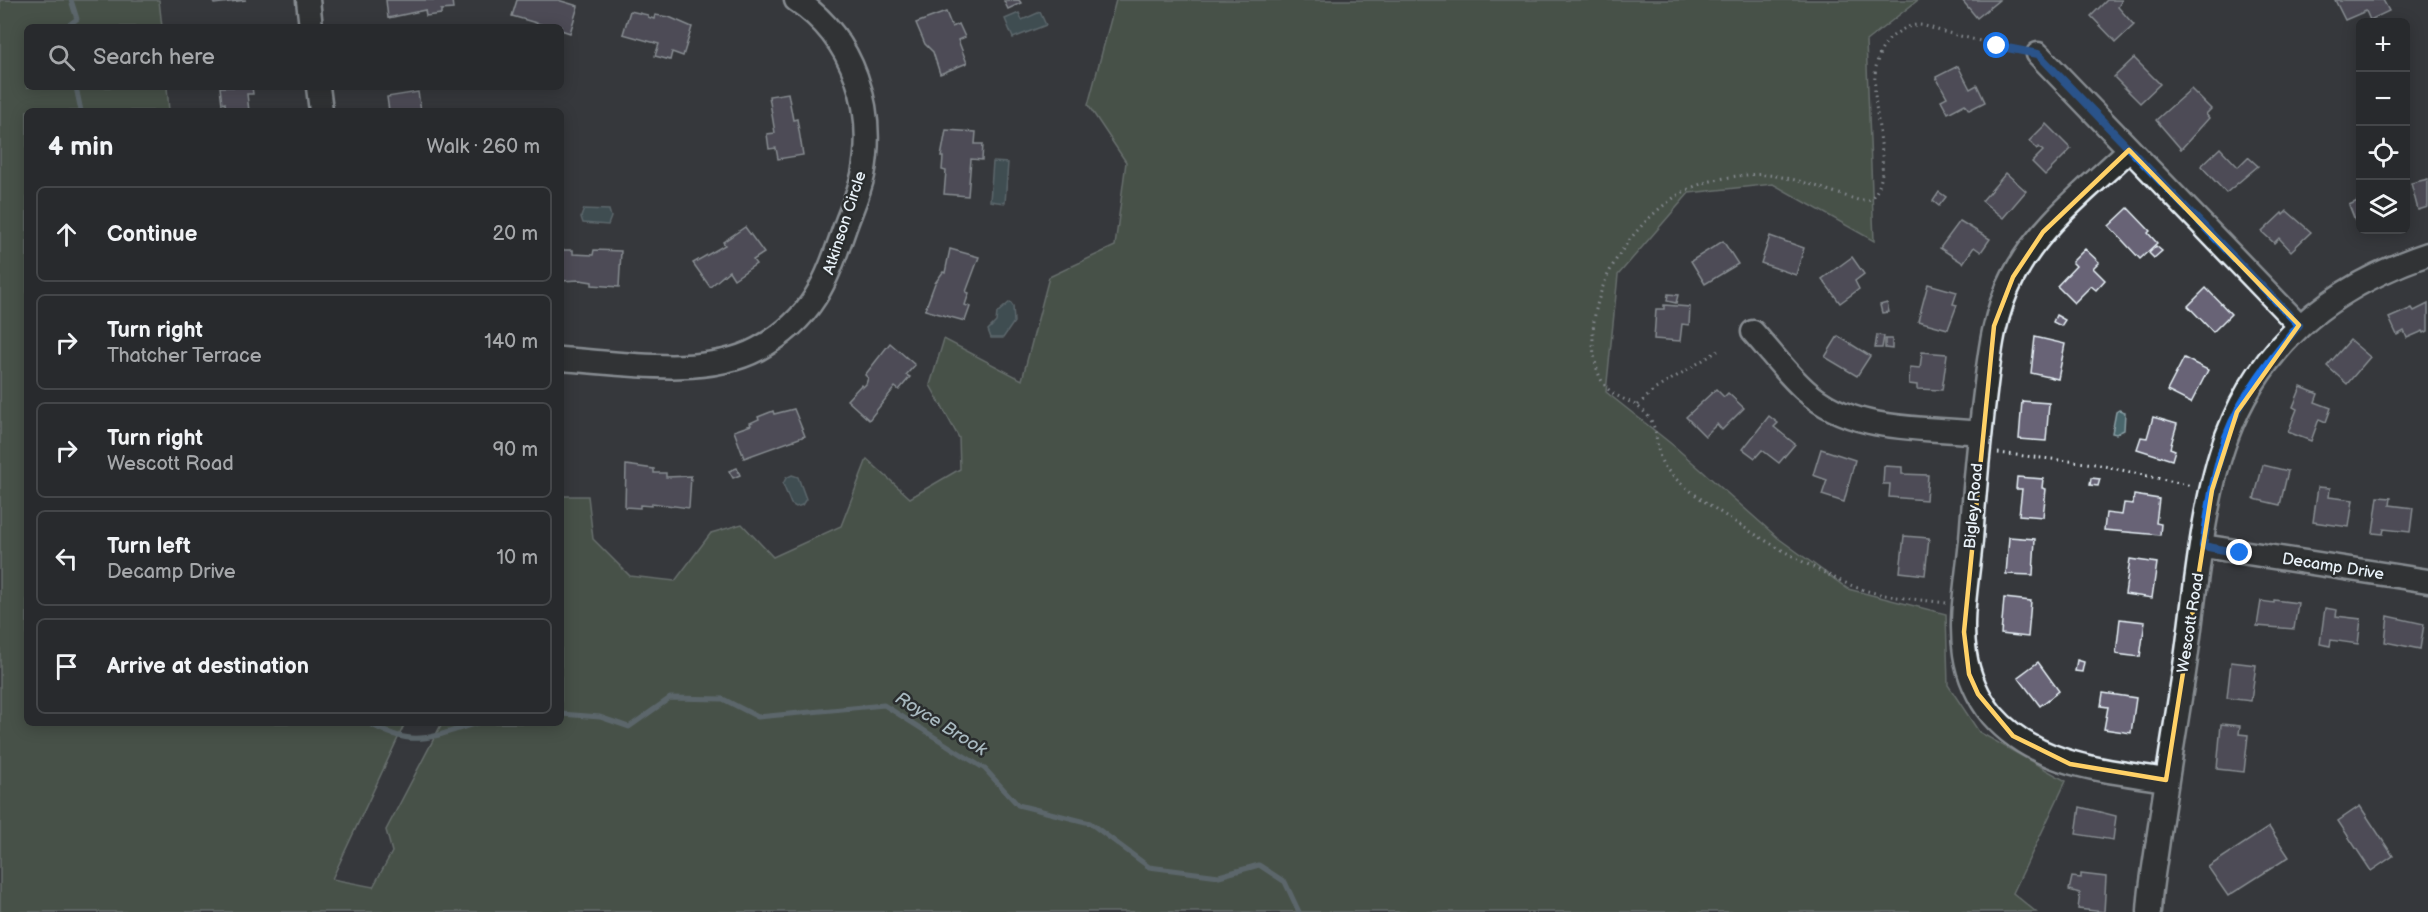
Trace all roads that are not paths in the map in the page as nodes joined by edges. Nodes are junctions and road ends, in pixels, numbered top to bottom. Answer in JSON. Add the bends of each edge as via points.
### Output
{"nodes":[{"id":1,"x":308,"y":0,"type":"edge"},
{"id":2,"x":796,"y":0,"type":"edge"},
{"id":3,"x":311,"y":24,"type":"edge"},
{"id":4,"x":2038,"y":54,"type":"road end"},
{"id":5,"x":318,"y":90,"type":"edge"},
{"id":6,"x":321,"y":108,"type":"edge"},
{"id":7,"x":2129,"y":150,"type":"junction"},
{"id":8,"x":2428,"y":254,"type":"edge"},
{"id":9,"x":2299,"y":325,"type":"junction"},
{"id":10,"x":1753,"y":332,"type":"dead end"},
{"id":11,"x":564,"y":359,"type":"edge"},
{"id":12,"x":1979,"y":441,"type":"junction"},
{"id":13,"x":2203,"y":546,"type":"junction"},
{"id":14,"x":2428,"y":581,"type":"edge"},
{"id":15,"x":2166,"y":780,"type":"junction"},
{"id":16,"x":2150,"y":912,"type":"edge"}],
"edges":[{"from":1,"to":3,"type":"street"},
{"from":2,"to":11,"type":"street","name":"Atkinson Circle","via":[[833,35],[853,67],[863,95],[867,125],[862,178],[828,278],[789,329],[756,350],[696,365]]},
{"from":4,"to":7,"type":"street"},
{"from":5,"to":6,"type":"street"},
{"from":7,"to":9,"type":"street"},
{"from":7,"to":12,"type":"street","name":"Bigley Road","via":[[2043,232],[2013,277],[1994,326]]},
{"from":8,"to":9,"type":"street","name":"Wescott Road","via":[[2362,280]]},
{"from":9,"to":13,"type":"street","name":"Wescott Road","via":[[2269,361],[2227,435],[2212,490]]},
{"from":10,"to":12,"type":"street","via":[[1805,390],[1833,410],[1875,423]]},
{"from":12,"to":15,"type":"street","name":"Bigley Road","via":[[1965,605],[1965,653],[1969,674],[1991,714],[2013,736],[2070,764]]},
{"from":13,"to":14,"type":"street","name":"Decamp Drive"},
{"from":13,"to":15,"type":"street","name":"Wescott Road"},
{"from":15,"to":16,"type":"street","name":"Wescott Road"}]}
